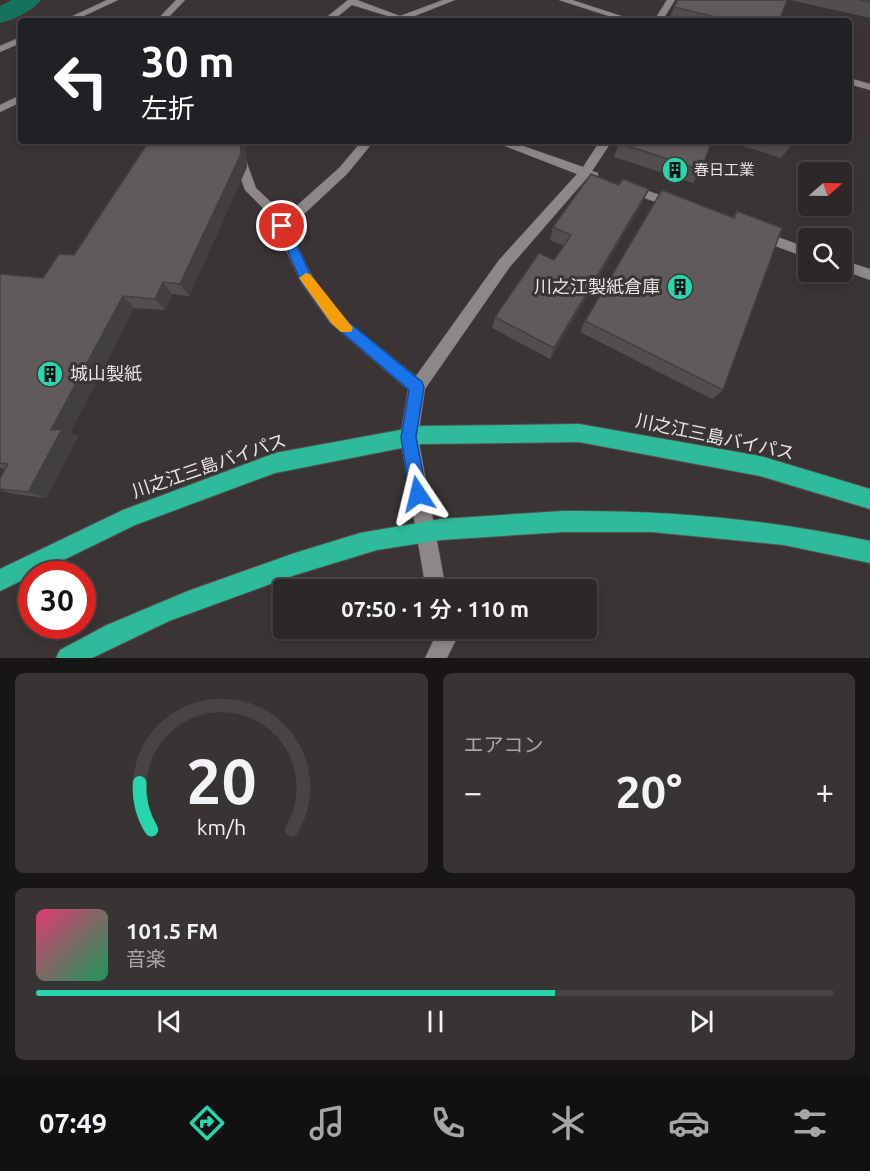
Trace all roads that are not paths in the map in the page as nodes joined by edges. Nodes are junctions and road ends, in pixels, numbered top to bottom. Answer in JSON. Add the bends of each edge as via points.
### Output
{"nodes":[{"id":1,"x":114,"y":0,"type":"edge"},
{"id":2,"x":181,"y":0,"type":"edge"},
{"id":3,"x":451,"y":0,"type":"edge"},
{"id":4,"x":563,"y":0,"type":"edge"},
{"id":5,"x":671,"y":0,"type":"edge"},
{"id":6,"x":352,"y":1,"type":"edge"},
{"id":7,"x":73,"y":18,"type":"edge"},
{"id":8,"x":162,"y":18,"type":"edge"},
{"id":9,"x":330,"y":18,"type":"edge"},
{"id":10,"x":394,"y":18,"type":"edge"},
{"id":11,"x":403,"y":18,"type":"edge"},
{"id":12,"x":623,"y":18,"type":"edge"},
{"id":13,"x":660,"y":18,"type":"edge"},
{"id":14,"x":18,"y":41,"type":"edge"},
{"id":15,"x":0,"y":50,"type":"edge"},
{"id":16,"x":852,"y":82,"type":"edge"},
{"id":17,"x":870,"y":87,"type":"edge"},
{"id":18,"x":18,"y":100,"type":"edge"},
{"id":19,"x":0,"y":109,"type":"edge"},
{"id":20,"x":234,"y":144,"type":"edge"},
{"id":21,"x":366,"y":144,"type":"edge"},
{"id":22,"x":506,"y":144,"type":"edge"},
{"id":23,"x":604,"y":144,"type":"edge"},
{"id":24,"x":585,"y":173,"type":"junction"},
{"id":25,"x":686,"y":209,"type":"edge"},
{"id":26,"x":282,"y":226,"type":"junction"},
{"id":27,"x":753,"y":233,"type":"edge"},
{"id":28,"x":798,"y":249,"type":"edge"},
{"id":29,"x":852,"y":269,"type":"edge"},
{"id":30,"x":870,"y":275,"type":"edge"},
{"id":31,"x":417,"y":387,"type":"junction"},
{"id":32,"x":409,"y":437,"type":"junction"},
{"id":33,"x":870,"y":499,"type":"edge"},
{"id":34,"x":425,"y":532,"type":"junction"},
{"id":35,"x":870,"y":552,"type":"edge"},
{"id":36,"x":434,"y":579,"type":"edge"},
{"id":37,"x":0,"y":580,"type":"edge"},
{"id":38,"x":446,"y":639,"type":"edge"},
{"id":39,"x":68,"y":658,"type":"edge"},
{"id":40,"x":436,"y":658,"type":"edge"}],
"edges":[{"from":1,"to":7,"type":"street"},
{"from":2,"to":8,"type":"street"},
{"from":3,"to":11,"type":"street"},
{"from":4,"to":12,"type":"street"},
{"from":5,"to":13,"type":"street"},
{"from":6,"to":9,"type":"street"},
{"from":6,"to":10,"type":"street"},
{"from":14,"to":15,"type":"street"},
{"from":16,"to":17,"type":"street"},
{"from":18,"to":19,"type":"street"},
{"from":20,"to":26,"type":"street","via":[[251,190]]},
{"from":21,"to":26,"type":"street","via":[[343,171]]},
{"from":22,"to":24,"type":"street"},
{"from":23,"to":24,"type":"street"},
{"from":24,"to":25,"type":"street"},
{"from":24,"to":31,"type":"street","via":[[504,264]]},
{"from":26,"to":31,"type":"street","via":[[306,279],[335,319]]},
{"from":27,"to":28,"type":"street"},
{"from":29,"to":30,"type":"street"},
{"from":31,"to":32,"type":"street"},
{"from":32,"to":33,"type":"highway","name":"川之江三島バイパス","via":[[579,433],[760,466]]},
{"from":32,"to":34,"type":"street"},
{"from":32,"to":37,"type":"highway","name":"川之江三島バイパス","via":[[275,463],[130,517]]},
{"from":34,"to":35,"type":"highway","via":[[592,519],[720,526]]},
{"from":34,"to":36,"type":"street"},
{"from":34,"to":39,"type":"highway","via":[[305,561],[229,587],[113,632]]},
{"from":38,"to":40,"type":"street"}]}
